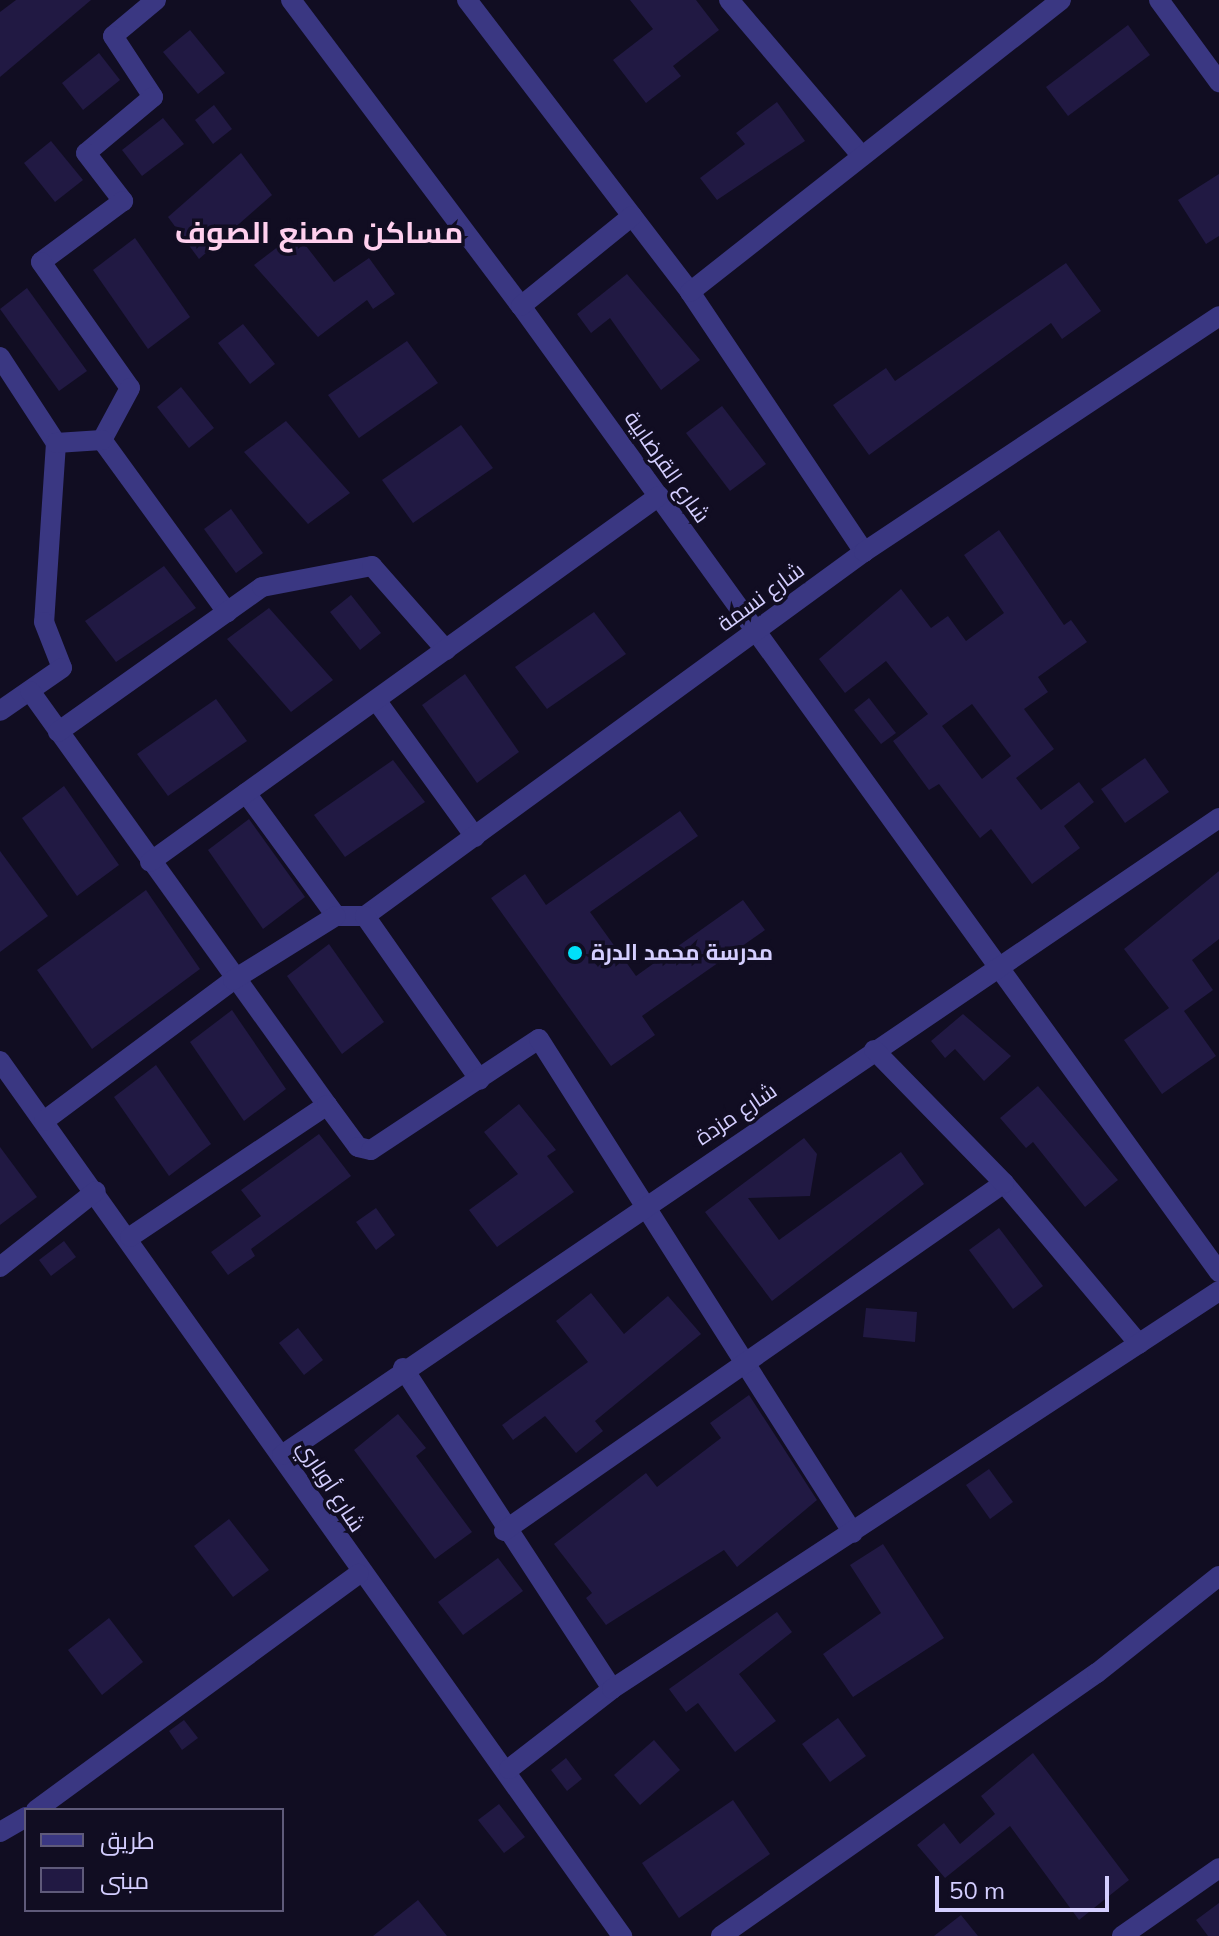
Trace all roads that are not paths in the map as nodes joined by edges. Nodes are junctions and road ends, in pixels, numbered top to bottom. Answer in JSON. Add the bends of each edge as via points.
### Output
{"nodes":[{"id":1,"x":156,"y":0,"type":"edge"},
{"id":2,"x":291,"y":0,"type":"edge"},
{"id":3,"x":467,"y":0,"type":"edge"},
{"id":4,"x":729,"y":0,"type":"edge"},
{"id":5,"x":1061,"y":0,"type":"edge"},
{"id":6,"x":1159,"y":0,"type":"edge"},
{"id":7,"x":1219,"y":82,"type":"edge"},
{"id":8,"x":862,"y":156,"type":"junction"},
{"id":9,"x":632,"y":216,"type":"junction"},
{"id":10,"x":690,"y":292,"type":"junction"},
{"id":11,"x":521,"y":306,"type":"junction"},
{"id":12,"x":1219,"y":316,"type":"edge"},
{"id":13,"x":0,"y":357,"type":"edge"},
{"id":14,"x":102,"y":440,"type":"junction"},
{"id":15,"x":56,"y":443,"type":"junction"},
{"id":16,"x":659,"y":496,"type":"junction"},
{"id":17,"x":864,"y":552,"type":"junction"},
{"id":18,"x":227,"y":612,"type":"junction"},
{"id":19,"x":752,"y":632,"type":"junction"},
{"id":20,"x":446,"y":650,"type":"junction"},
{"id":21,"x":30,"y":691,"type":"junction"},
{"id":22,"x":376,"y":700,"type":"junction"},
{"id":23,"x":0,"y":711,"type":"edge"},
{"id":24,"x":58,"y":732,"type":"junction"},
{"id":25,"x":246,"y":793,"type":"junction"},
{"id":26,"x":1219,"y":818,"type":"edge"},
{"id":27,"x":475,"y":837,"type":"junction"},
{"id":28,"x":150,"y":862,"type":"junction"},
{"id":29,"x":336,"y":916,"type":"junction"},
{"id":30,"x":365,"y":916,"type":"junction"},
{"id":31,"x":1000,"y":964,"type":"junction"},
{"id":32,"x":233,"y":980,"type":"junction"},
{"id":33,"x":874,"y":1050,"type":"junction"},
{"id":34,"x":0,"y":1061,"type":"edge"},
{"id":35,"x":480,"y":1080,"type":"junction"},
{"id":36,"x":327,"y":1105,"type":"junction"},
{"id":37,"x":44,"y":1121,"type":"junction"},
{"id":38,"x":1004,"y":1183,"type":"junction"},
{"id":39,"x":96,"y":1191,"type":"junction"},
{"id":40,"x":648,"y":1203,"type":"junction"},
{"id":41,"x":130,"y":1237,"type":"junction"},
{"id":42,"x":0,"y":1267,"type":"edge"},
{"id":43,"x":1219,"y":1272,"type":"edge"},
{"id":44,"x":1219,"y":1291,"type":"edge"},
{"id":45,"x":1139,"y":1344,"type":"junction"},
{"id":46,"x":749,"y":1363,"type":"junction"},
{"id":47,"x":403,"y":1368,"type":"junction"},
{"id":48,"x":282,"y":1455,"type":"junction"},
{"id":49,"x":504,"y":1531,"type":"junction"},
{"id":50,"x":853,"y":1533,"type":"junction"},
{"id":51,"x":359,"y":1574,"type":"junction"},
{"id":52,"x":1219,"y":1576,"type":"edge"},
{"id":53,"x":612,"y":1689,"type":"junction"},
{"id":54,"x":509,"y":1769,"type":"junction"},
{"id":55,"x":39,"y":1808,"type":"edge"},
{"id":56,"x":24,"y":1818,"type":"edge"},
{"id":57,"x":0,"y":1832,"type":"edge"},
{"id":58,"x":1219,"y":1868,"type":"edge"},
{"id":59,"x":622,"y":1936,"type":"edge"},
{"id":60,"x":721,"y":1936,"type":"edge"},
{"id":61,"x":1122,"y":1936,"type":"edge"}],
"edges":[{"from":1,"to":14,"type":"street","via":[[113,36],[153,97],[86,153],[123,201],[41,262],[130,388]]},
{"from":2,"to":11,"type":"street","name":"شارع القرضابية"},
{"from":3,"to":9,"type":"street"},
{"from":4,"to":8,"type":"street"},
{"from":5,"to":8,"type":"street"},
{"from":6,"to":7,"type":"street"},
{"from":8,"to":10,"type":"street"},
{"from":9,"to":10,"type":"street"},
{"from":9,"to":11,"type":"street"},
{"from":10,"to":17,"type":"street"},
{"from":11,"to":16,"type":"street","name":"شارع القرضابية"},
{"from":12,"to":17,"type":"street","name":"شارع نسمة"},
{"from":13,"to":15,"type":"street"},
{"from":14,"to":15,"type":"street"},
{"from":14,"to":18,"type":"street"},
{"from":15,"to":21,"type":"street","via":[[44,622],[62,668]]},
{"from":16,"to":19,"type":"street","name":"شارع القرضابية"},
{"from":16,"to":20,"type":"street"},
{"from":17,"to":19,"type":"street","name":"شارع نسمة"},
{"from":18,"to":20,"type":"street","via":[[262,587],[372,566]]},
{"from":18,"to":24,"type":"street"},
{"from":19,"to":27,"type":"street","name":"شارع نسمة"},
{"from":19,"to":31,"type":"street","name":"شارع القرضابية"},
{"from":20,"to":22,"type":"street"},
{"from":21,"to":23,"type":"street"},
{"from":21,"to":24,"type":"street"},
{"from":22,"to":25,"type":"street"},
{"from":22,"to":27,"type":"street"},
{"from":24,"to":28,"type":"street"},
{"from":25,"to":28,"type":"street"},
{"from":25,"to":29,"type":"street"},
{"from":26,"to":31,"type":"street","name":"شارع مزدة"},
{"from":27,"to":30,"type":"street","name":"شارع نسمة"},
{"from":28,"to":32,"type":"street"},
{"from":29,"to":30,"type":"street"},
{"from":29,"to":32,"type":"street"},
{"from":30,"to":35,"type":"street"},
{"from":31,"to":33,"type":"street","name":"شارع مزدة"},
{"from":31,"to":43,"type":"street","name":"شارع القرضابية"},
{"from":32,"to":36,"type":"street"},
{"from":32,"to":37,"type":"street"},
{"from":33,"to":38,"type":"street"},
{"from":33,"to":40,"type":"street","name":"شارع مزدة"},
{"from":34,"to":37,"type":"street","name":"شارع أوباري"},
{"from":35,"to":36,"type":"street","via":[[371,1150],[358,1147]]},
{"from":35,"to":40,"type":"street","via":[[539,1039]]},
{"from":36,"to":41,"type":"street"},
{"from":37,"to":39,"type":"street","name":"شارع أوباري"},
{"from":38,"to":45,"type":"street"},
{"from":38,"to":46,"type":"street"},
{"from":39,"to":41,"type":"street","name":"شارع أوباري"},
{"from":39,"to":42,"type":"street"},
{"from":40,"to":46,"type":"street"},
{"from":40,"to":47,"type":"street","name":"شارع مزدة"},
{"from":41,"to":48,"type":"street","name":"شارع أوباري"},
{"from":44,"to":45,"type":"street"},
{"from":45,"to":50,"type":"street"},
{"from":46,"to":49,"type":"street"},
{"from":46,"to":50,"type":"street"},
{"from":47,"to":48,"type":"street","name":"شارع مزدة"},
{"from":47,"to":49,"type":"street"},
{"from":48,"to":51,"type":"street","name":"شارع أوباري"},
{"from":49,"to":53,"type":"street"},
{"from":50,"to":53,"type":"street"},
{"from":51,"to":54,"type":"street","name":"شارع أوباري"},
{"from":51,"to":55,"type":"street"},
{"from":52,"to":60,"type":"street","via":[[1097,1673]]},
{"from":53,"to":54,"type":"street"},
{"from":54,"to":59,"type":"street","name":"شارع أوباري"},
{"from":56,"to":57,"type":"street"},
{"from":58,"to":61,"type":"street"}]}
